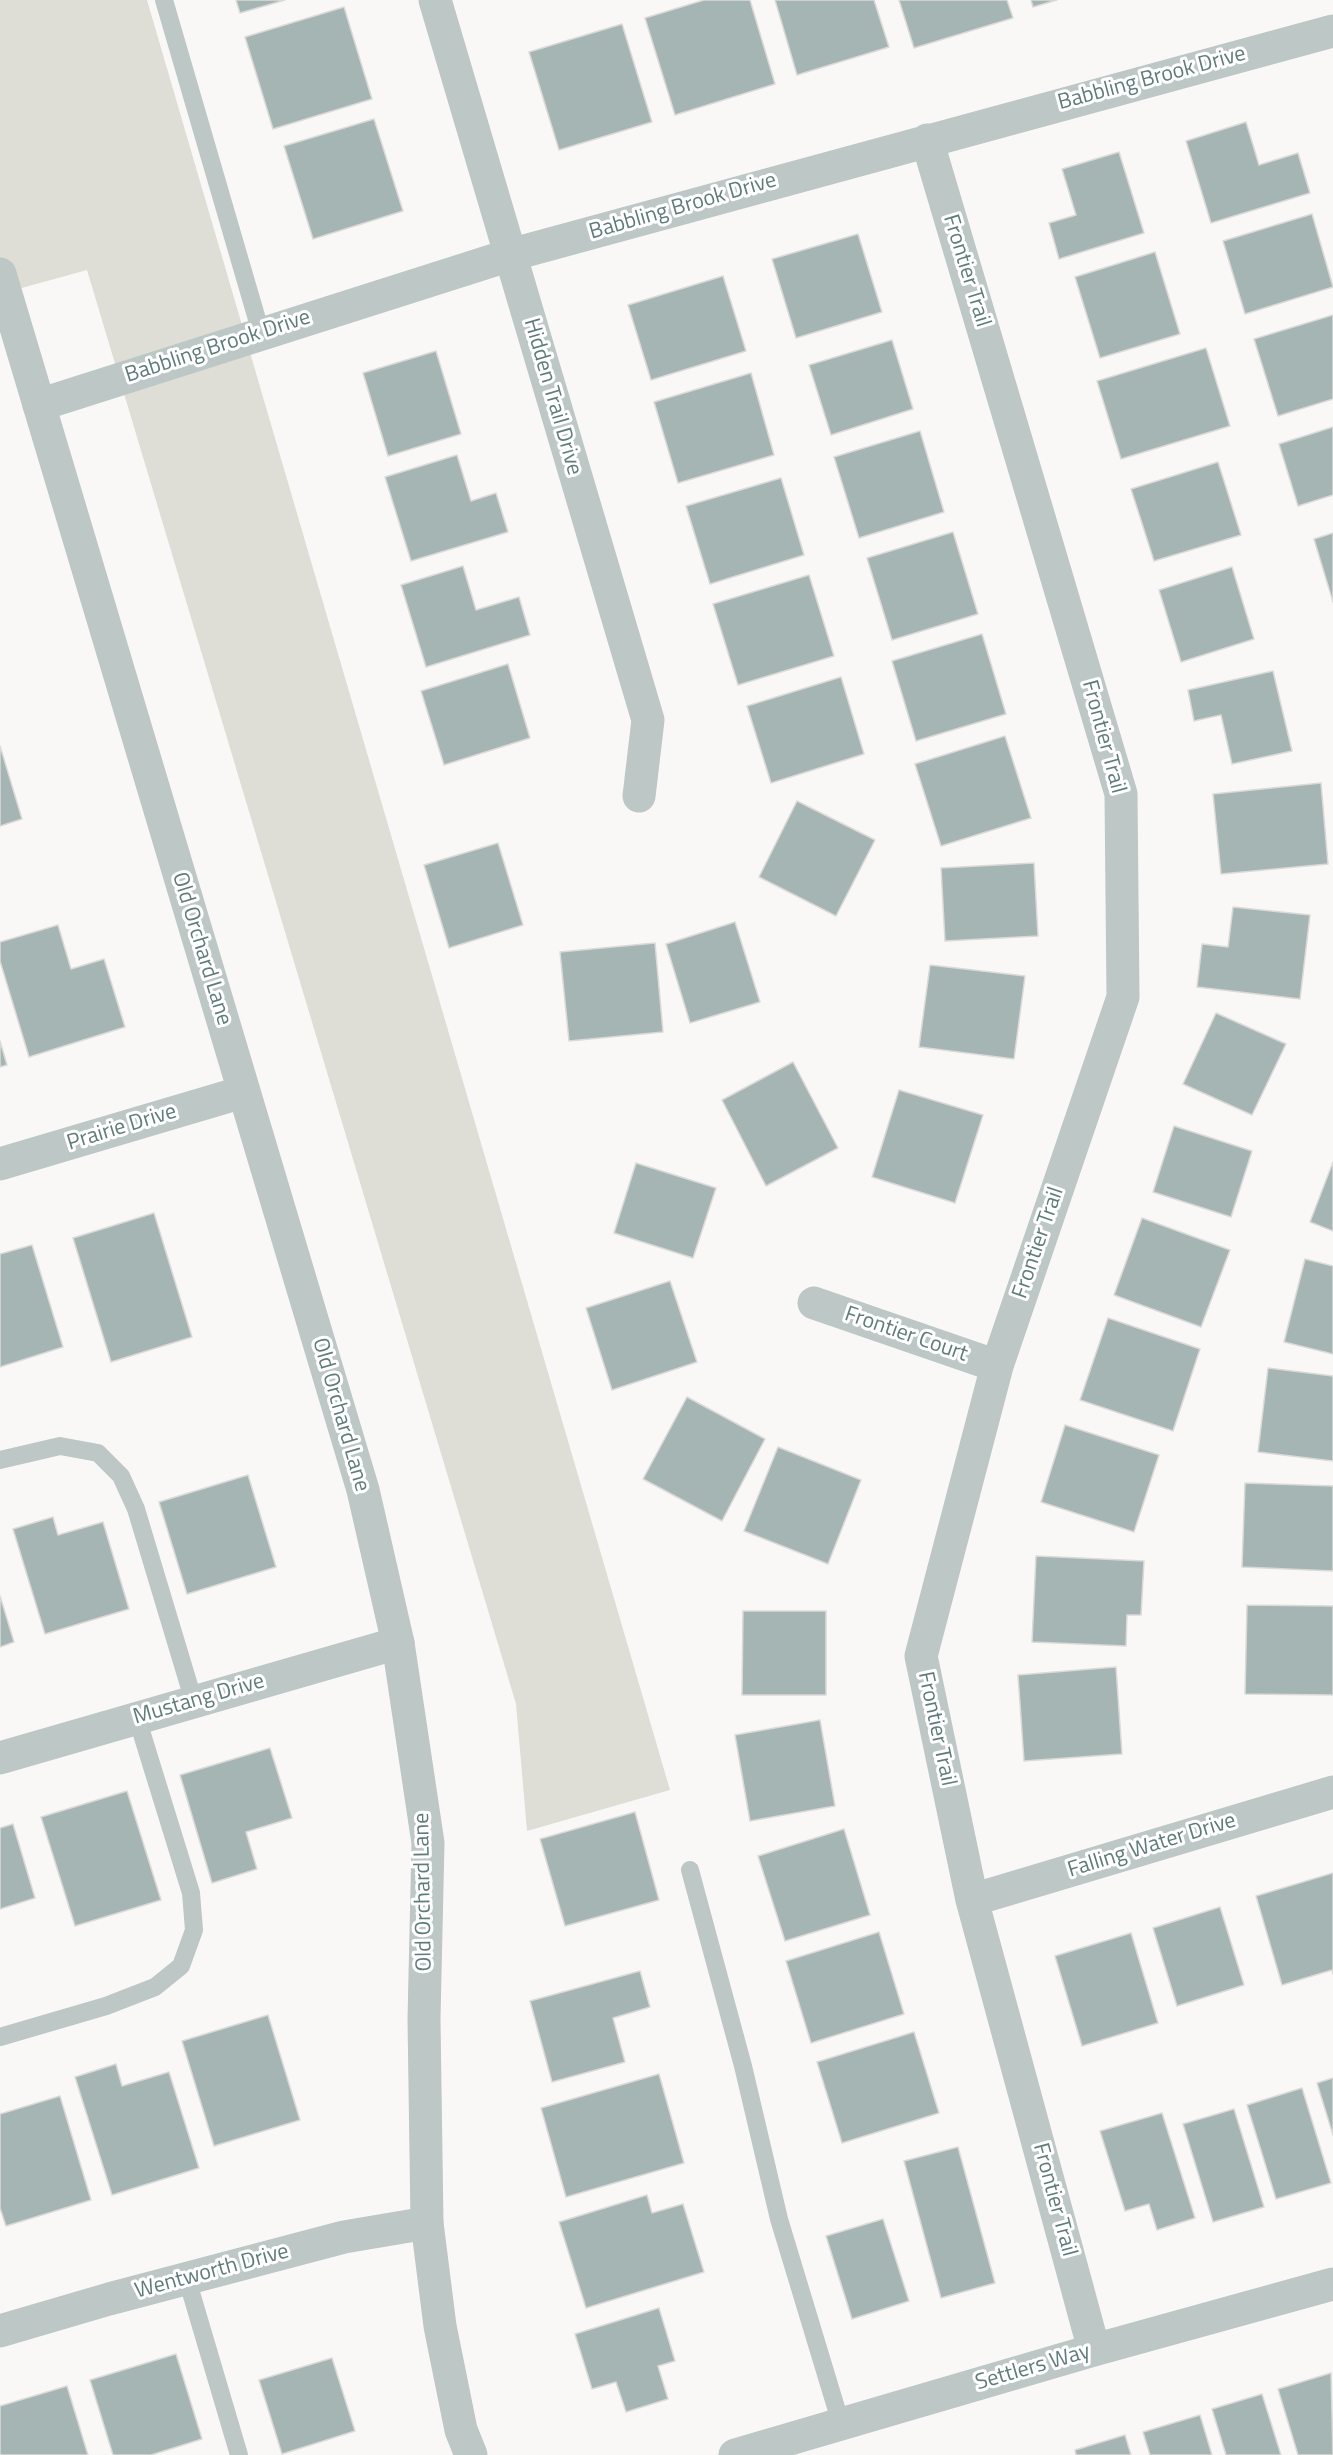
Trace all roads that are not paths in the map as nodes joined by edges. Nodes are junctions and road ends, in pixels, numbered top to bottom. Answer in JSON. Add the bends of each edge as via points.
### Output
{"nodes":[{"id":1,"x":164,"y":0,"type":"edge"},
{"id":2,"x":439,"y":1,"type":"edge"},
{"id":3,"x":1333,"y":30,"type":"edge"},
{"id":4,"x":927,"y":140,"type":"junction"},
{"id":5,"x":510,"y":255,"type":"junction"},
{"id":6,"x":0,"y":274,"type":"edge"},
{"id":7,"x":261,"y":333,"type":"junction"},
{"id":8,"x":39,"y":405,"type":"junction"},
{"id":9,"x":639,"y":796,"type":"dead end"},
{"id":10,"x":243,"y":1092,"type":"junction"},
{"id":11,"x":0,"y":1164,"type":"edge"},
{"id":12,"x":814,"y":1303,"type":"dead end"},
{"id":13,"x":997,"y":1366,"type":"junction"},
{"id":14,"x":0,"y":1460,"type":"edge"},
{"id":15,"x":398,"y":1644,"type":"junction"},
{"id":16,"x":194,"y":1702,"type":"junction"},
{"id":17,"x":136,"y":1718,"type":"junction"},
{"id":18,"x":0,"y":1758,"type":"edge"},
{"id":19,"x":1333,"y":1792,"type":"edge"},
{"id":20,"x":690,"y":1870,"type":"dead end"},
{"id":21,"x":972,"y":1900,"type":"junction"},
{"id":22,"x":0,"y":2037,"type":"edge"},
{"id":23,"x":427,"y":2223,"type":"junction"},
{"id":24,"x":187,"y":2278,"type":"junction"},
{"id":25,"x":1333,"y":2284,"type":"edge"},
{"id":26,"x":0,"y":2331,"type":"edge"},
{"id":27,"x":1094,"y":2350,"type":"junction"},
{"id":28,"x":841,"y":2424,"type":"junction"},
{"id":29,"x":239,"y":2455,"type":"edge"},
{"id":30,"x":471,"y":2455,"type":"edge"},
{"id":31,"x":735,"y":2455,"type":"edge"}],
"edges":[{"from":1,"to":7,"type":"lane"},
{"from":2,"to":5,"type":"street","name":"Hidden Trail Drive"},
{"from":3,"to":4,"type":"street","name":"Babbling Brook Drive"},
{"from":4,"to":5,"type":"street","name":"Babbling Brook Drive"},
{"from":4,"to":13,"type":"street","name":"Frontier Trail","via":[[1121,794],[1123,997]]},
{"from":5,"to":7,"type":"street","name":"Babbling Brook Drive"},
{"from":5,"to":9,"type":"street","name":"Hidden Trail Drive","via":[[648,720]]},
{"from":6,"to":8,"type":"street","name":"Old Orchard Lane"},
{"from":7,"to":8,"type":"street","name":"Babbling Brook Drive"},
{"from":8,"to":10,"type":"street","name":"Old Orchard Lane"},
{"from":10,"to":11,"type":"street","name":"Prairie Drive"},
{"from":10,"to":15,"type":"street","name":"Old Orchard Lane","via":[[363,1490]]},
{"from":12,"to":13,"type":"street","name":"Frontier Court"},
{"from":13,"to":21,"type":"street","name":"Frontier Trail","via":[[921,1656]]},
{"from":14,"to":16,"type":"lane","via":[[60,1446],[98,1453],[121,1476],[135,1509]]},
{"from":15,"to":16,"type":"street","name":"Mustang Drive"},
{"from":15,"to":23,"type":"street","name":"Old Orchard Lane","via":[[428,1843],[424,2019]]},
{"from":16,"to":17,"type":"street","name":"Mustang Drive"},
{"from":17,"to":18,"type":"street","name":"Mustang Drive"},
{"from":17,"to":22,"type":"lane","via":[[191,1893],[194,1930],[181,1966],[155,1987],[106,2006]]},
{"from":19,"to":21,"type":"street","name":"Falling Water Drive"},
{"from":20,"to":28,"type":"lane","via":[[779,2219]]},
{"from":21,"to":27,"type":"street","name":"Frontier Trail"},
{"from":23,"to":24,"type":"street","name":"Wentworth Drive","via":[[344,2237]]},
{"from":23,"to":30,"type":"street","name":"Old Orchard Lane","via":[[440,2326],[461,2430]]},
{"from":24,"to":26,"type":"street","name":"Wentworth Drive"},
{"from":24,"to":29,"type":"lane"},
{"from":25,"to":27,"type":"street","name":"Settlers Way"},
{"from":27,"to":28,"type":"street","name":"Settlers Way"},
{"from":28,"to":31,"type":"street","name":"Settlers Way"}]}
